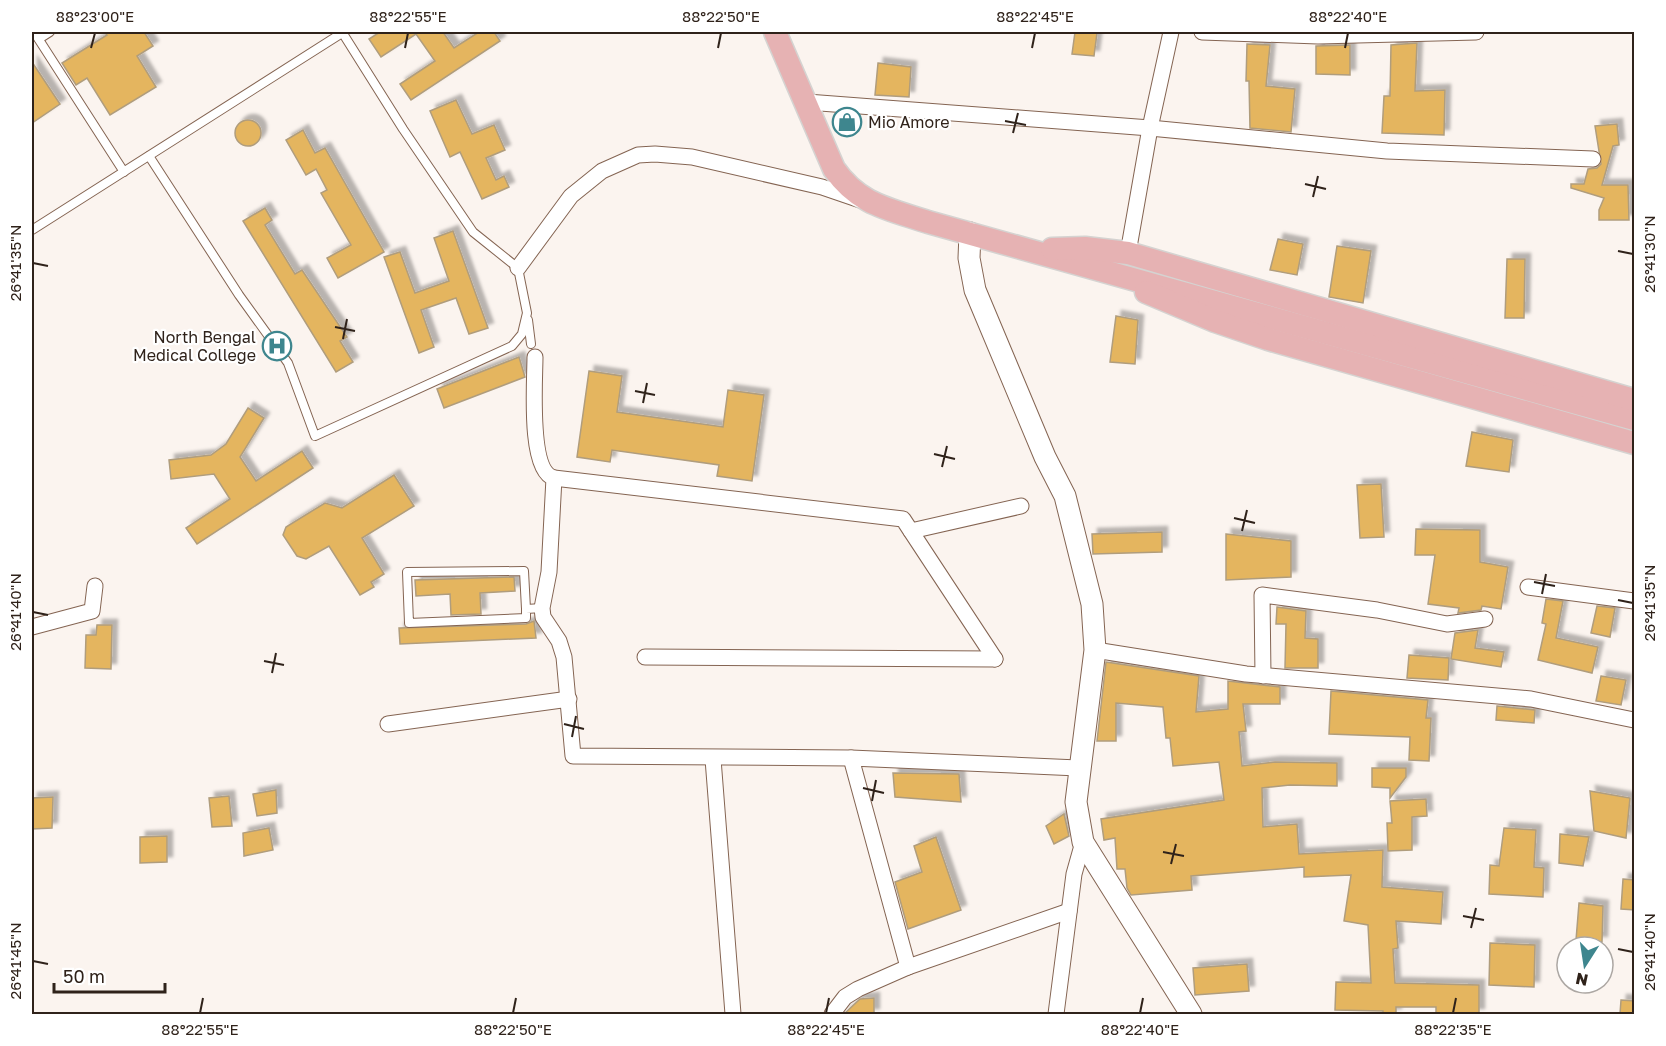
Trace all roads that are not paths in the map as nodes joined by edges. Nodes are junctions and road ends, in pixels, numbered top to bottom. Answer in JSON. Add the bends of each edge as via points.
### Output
{"nodes":[{"id":1,"x":50,"y":32,"type":"edge"},
{"id":2,"x":342,"y":32,"type":"edge"},
{"id":3,"x":775,"y":32,"type":"edge"},
{"id":4,"x":1170,"y":32,"type":"edge"},
{"id":5,"x":1202,"y":32,"type":"edge"},
{"id":6,"x":1476,"y":32,"type":"edge"},
{"id":7,"x":36,"y":35,"type":"edge"},
{"id":8,"x":807,"y":102,"type":"junction"},
{"id":9,"x":1150,"y":128,"type":"junction"},
{"id":10,"x":149,"y":156,"type":"junction"},
{"id":11,"x":1593,"y":159,"type":"dead end"},
{"id":12,"x":124,"y":172,"type":"junction"},
{"id":13,"x":868,"y":202,"type":"junction"},
{"id":14,"x":32,"y":230,"type":"edge"},
{"id":15,"x":970,"y":233,"type":"junction"},
{"id":16,"x":1032,"y":250,"type":"junction"},
{"id":17,"x":1128,"y":253,"type":"junction"},
{"id":18,"x":518,"y":267,"type":"junction"},
{"id":19,"x":1130,"y":278,"type":"junction"},
{"id":20,"x":527,"y":313,"type":"junction"},
{"id":21,"x":533,"y":350,"type":"joint"},
{"id":22,"x":1635,"y":400,"type":"edge"},
{"id":23,"x":1635,"y":419,"type":"edge"},
{"id":24,"x":1635,"y":443,"type":"edge"},
{"id":25,"x":554,"y":478,"type":"junction"},
{"id":26,"x":1022,"y":506,"type":"dead end"},
{"id":27,"x":911,"y":531,"type":"junction"},
{"id":28,"x":95,"y":586,"type":"dead end"},
{"id":29,"x":1528,"y":587,"type":"dead end"},
{"id":30,"x":1635,"y":601,"type":"edge"},
{"id":31,"x":542,"y":608,"type":"junction"},
{"id":32,"x":526,"y":609,"type":"junction"},
{"id":33,"x":1485,"y":619,"type":"dead end"},
{"id":34,"x":32,"y":627,"type":"edge"},
{"id":35,"x":1095,"y":650,"type":"junction"},
{"id":36,"x":645,"y":657,"type":"dead end"},
{"id":37,"x":1263,"y":676,"type":"junction"},
{"id":38,"x":569,"y":699,"type":"junction"},
{"id":39,"x":1635,"y":720,"type":"edge"},
{"id":40,"x":388,"y":724,"type":"dead end"},
{"id":41,"x":851,"y":758,"type":"junction"},
{"id":42,"x":713,"y":759,"type":"junction"},
{"id":43,"x":1078,"y":768,"type":"junction"},
{"id":44,"x":1083,"y":842,"type":"junction"},
{"id":45,"x":1069,"y":910,"type":"junction"},
{"id":46,"x":908,"y":967,"type":"junction"},
{"id":47,"x":733,"y":1014,"type":"edge"},
{"id":48,"x":833,"y":1014,"type":"edge"},
{"id":49,"x":1056,"y":1014,"type":"edge"},
{"id":50,"x":1191,"y":1014,"type":"edge"}],
"edges":[{"from":1,"to":7,"type":"lane"},
{"from":2,"to":10,"type":"lane"},
{"from":2,"to":18,"type":"lane","via":[[473,232]]},
{"from":3,"to":8,"type":"main road"},
{"from":4,"to":9,"type":"street"},
{"from":5,"to":6,"type":"street","via":[[1318,36]]},
{"from":7,"to":12,"type":"lane"},
{"from":8,"to":9,"type":"street"},
{"from":8,"to":13,"type":"main road","via":[[834,169],[846,186]]},
{"from":9,"to":11,"type":"street","via":[[1388,151]]},
{"from":9,"to":17,"type":"street"},
{"from":10,"to":12,"type":"lane"},
{"from":10,"to":20,"type":"lane","via":[[288,363],[315,436],[500,354],[518,340]]},
{"from":12,"to":14,"type":"lane"},
{"from":13,"to":15,"type":"main road"},
{"from":13,"to":18,"type":"street","via":[[822,187],[692,157],[638,155],[602,171],[571,196]]},
{"from":15,"to":16,"type":"main road"},
{"from":15,"to":35,"type":"street","via":[[969,258],[975,290],[1070,515],[1092,604]]},
{"from":16,"to":17,"type":"main road","via":[[1085,248]]},
{"from":16,"to":19,"type":"main road"},
{"from":17,"to":22,"type":"main road"},
{"from":18,"to":20,"type":"lane"},
{"from":19,"to":23,"type":"main road"},
{"from":19,"to":24,"type":"main road","via":[[1149,294],[1171,304],[1268,339]]},
{"from":20,"to":21,"type":"lane"},
{"from":21,"to":25,"type":"street","via":[[537,440],[542,466]]},
{"from":25,"to":27,"type":"street","via":[[903,519]]},
{"from":25,"to":31,"type":"street","via":[[549,572]]},
{"from":26,"to":27,"type":"street"},
{"from":27,"to":36,"type":"street","via":[[995,659]]},
{"from":28,"to":34,"type":"street","via":[[92,611]]},
{"from":29,"to":30,"type":"street"},
{"from":31,"to":32,"type":"lane"},
{"from":31,"to":38,"type":"street","via":[[564,657]]},
{"from":32,"to":32,"type":"lane","via":[[526,618],[409,623],[407,572],[524,571]]},
{"from":33,"to":37,"type":"street","via":[[1447,624],[1262,595]]},
{"from":35,"to":37,"type":"street"},
{"from":35,"to":43,"type":"street"},
{"from":37,"to":39,"type":"street","via":[[1531,699]]},
{"from":38,"to":40,"type":"street"},
{"from":38,"to":42,"type":"street","via":[[573,756]]},
{"from":41,"to":42,"type":"street"},
{"from":41,"to":43,"type":"street"},
{"from":41,"to":46,"type":"street"},
{"from":42,"to":47,"type":"street"},
{"from":43,"to":44,"type":"street","via":[[1076,802]]},
{"from":44,"to":45,"type":"street"},
{"from":44,"to":50,"type":"street"},
{"from":45,"to":46,"type":"street"},
{"from":45,"to":49,"type":"street"},
{"from":46,"to":48,"type":"street","via":[[845,997]]}]}
